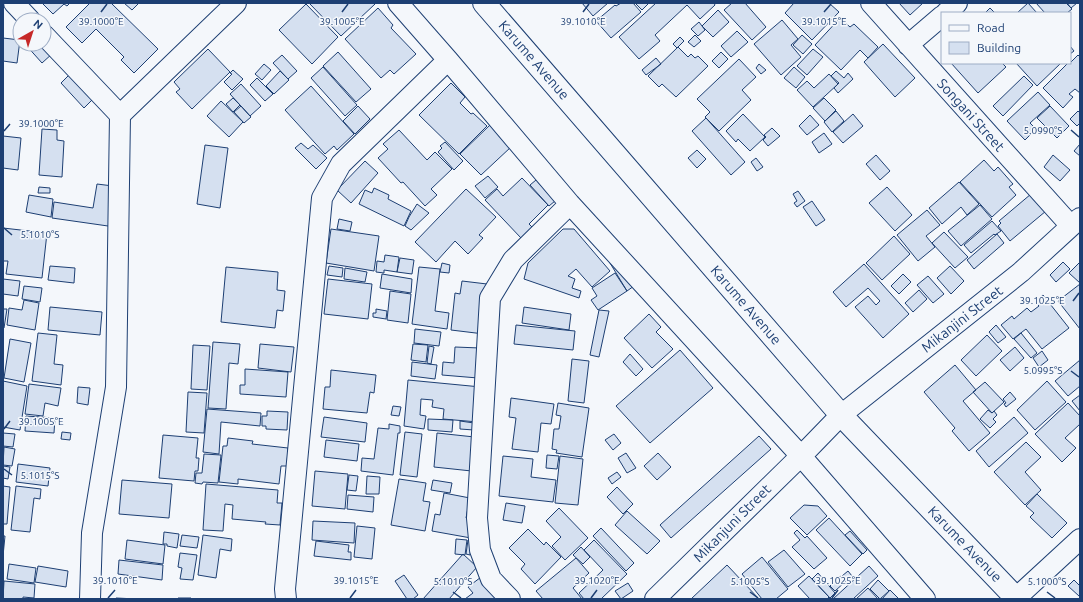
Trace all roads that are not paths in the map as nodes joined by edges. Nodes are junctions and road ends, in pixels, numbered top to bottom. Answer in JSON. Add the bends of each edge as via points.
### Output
{"nodes":[{"id":1,"x":14,"y":3,"type":"edge"},
{"id":2,"x":236,"y":3,"type":"edge"},
{"id":3,"x":398,"y":3,"type":"edge"},
{"id":4,"x":871,"y":3,"type":"edge"},
{"id":5,"x":957,"y":3,"type":"edge"},
{"id":6,"x":490,"y":5,"type":"edge"},
{"id":7,"x":22,"y":12,"type":"edge"},
{"id":8,"x":947,"y":12,"type":"edge"},
{"id":9,"x":941,"y":17,"type":"edge"},
{"id":10,"x":52,"y":43,"type":"edge"},
{"id":11,"x":908,"y":45,"type":"junction"},
{"id":12,"x":448,"y":60,"type":"junction"},
{"id":13,"x":120,"y":115,"type":"junction"},
{"id":14,"x":570,"y":204,"type":"junction"},
{"id":15,"x":1075,"y":222,"type":"edge"},
{"id":16,"x":833,"y":422,"type":"junction"},
{"id":17,"x":805,"y":452,"type":"junction"},
{"id":18,"x":1080,"y":539,"type":"edge"},
{"id":19,"x":658,"y":598,"type":"edge"},
{"id":20,"x":1017,"y":598,"type":"edge"},
{"id":21,"x":90,"y":599,"type":"edge"},
{"id":22,"x":286,"y":599,"type":"edge"},
{"id":23,"x":510,"y":599,"type":"edge"},
{"id":24,"x":925,"y":599,"type":"edge"}],
"edges":[{"from":1,"to":7,"type":"street"},
{"from":2,"to":13,"type":"street"},
{"from":3,"to":12,"type":"street"},
{"from":4,"to":11,"type":"street","name":"Songani Street"},
{"from":5,"to":8,"type":"street"},
{"from":6,"to":16,"type":"main road","name":"Karume Avenue"},
{"from":9,"to":11,"type":"street"},
{"from":10,"to":13,"type":"street"},
{"from":11,"to":15,"type":"street","name":"Songani Street"},
{"from":12,"to":14,"type":"street"},
{"from":12,"to":22,"type":"street","via":[[341,164],[322,198]]},
{"from":13,"to":21,"type":"street","via":[[116,387],[92,533]]},
{"from":14,"to":17,"type":"street"},
{"from":14,"to":23,"type":"street","via":[[513,260],[490,298],[477,518],[480,550],[491,579]]},
{"from":15,"to":16,"type":"street","name":"Mikanjini Street","via":[[1021,272]]},
{"from":16,"to":17,"type":"street","name":"Mikanjini Street"},
{"from":16,"to":20,"type":"main road","name":"Karume Avenue"},
{"from":17,"to":19,"type":"street","name":"Mikanjuni Street"},
{"from":17,"to":24,"type":"street"},
{"from":18,"to":20,"type":"street"}]}
